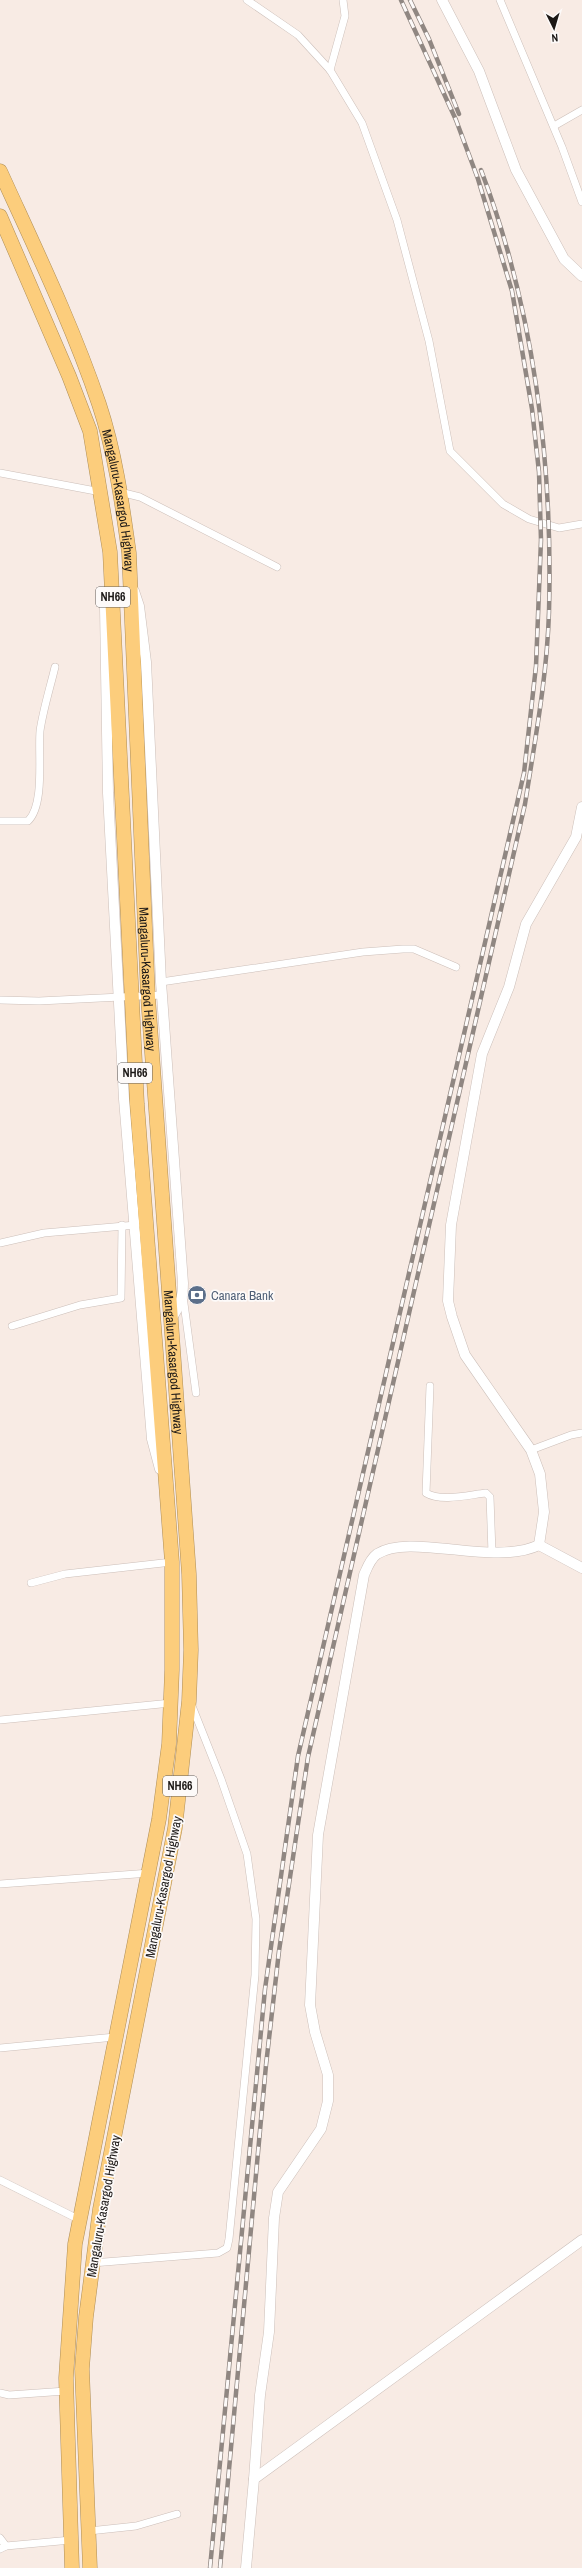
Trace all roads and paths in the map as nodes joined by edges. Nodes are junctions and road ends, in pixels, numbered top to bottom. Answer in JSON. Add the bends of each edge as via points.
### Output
{"nodes":[{"id":1,"x":247,"y":0,"type":"edge"},
{"id":2,"x":343,"y":0,"type":"edge"},
{"id":3,"x":442,"y":0,"type":"edge"},
{"id":4,"x":500,"y":0,"type":"edge"},
{"id":5,"x":330,"y":70,"type":"junction"},
{"id":6,"x":582,"y":110,"type":"edge"},
{"id":7,"x":554,"y":126,"type":"junction"},
{"id":8,"x":0,"y":171,"type":"edge"},
{"id":9,"x":582,"y":202,"type":"edge"},
{"id":10,"x":0,"y":216,"type":"edge"},
{"id":11,"x":582,"y":276,"type":"edge"},
{"id":12,"x":0,"y":473,"type":"edge"},
{"id":13,"x":101,"y":492,"type":"junction"},
{"id":14,"x":120,"y":492,"type":"junction"},
{"id":15,"x":582,"y":524,"type":"edge"},
{"id":16,"x":277,"y":567,"type":"dead end"},
{"id":17,"x":130,"y":580,"type":"junction"},
{"id":18,"x":56,"y":667,"type":"dead end"},
{"id":19,"x":582,"y":807,"type":"edge"},
{"id":20,"x":0,"y":821,"type":"edge"},
{"id":21,"x":579,"y":837,"type":"edge"},
{"id":22,"x":456,"y":967,"type":"dead end"},
{"id":23,"x":161,"y":982,"type":"junction"},
{"id":24,"x":162,"y":995,"type":"junction"},
{"id":25,"x":148,"y":997,"type":"junction"},
{"id":26,"x":125,"y":998,"type":"junction"},
{"id":27,"x":0,"y":1000,"type":"edge"},
{"id":28,"x":122,"y":1225,"type":"junction"},
{"id":29,"x":136,"y":1225,"type":"junction"},
{"id":30,"x":0,"y":1243,"type":"edge"},
{"id":31,"x":183,"y":1296,"type":"junction"},
{"id":32,"x":171,"y":1319,"type":"junction"},
{"id":33,"x":12,"y":1326,"type":"dead end"},
{"id":34,"x":430,"y":1386,"type":"dead end"},
{"id":35,"x":196,"y":1393,"type":"dead end"},
{"id":36,"x":582,"y":1433,"type":"edge"},
{"id":37,"x":531,"y":1450,"type":"junction"},
{"id":38,"x":167,"y":1490,"type":"junction"},
{"id":39,"x":539,"y":1545,"type":"junction"},
{"id":40,"x":492,"y":1553,"type":"junction"},
{"id":41,"x":172,"y":1562,"type":"junction"},
{"id":42,"x":582,"y":1568,"type":"edge"},
{"id":43,"x":32,"y":1583,"type":"dead end"},
{"id":44,"x":189,"y":1701,"type":"junction"},
{"id":45,"x":171,"y":1703,"type":"junction"},
{"id":46,"x":0,"y":1720,"type":"edge"},
{"id":47,"x":150,"y":1873,"type":"junction"},
{"id":48,"x":0,"y":1884,"type":"edge"},
{"id":49,"x":115,"y":2037,"type":"junction"},
{"id":50,"x":0,"y":2048,"type":"edge"},
{"id":51,"x":0,"y":2180,"type":"edge"},
{"id":52,"x":78,"y":2219,"type":"junction"},
{"id":53,"x":582,"y":2240,"type":"edge"},
{"id":54,"x":92,"y":2263,"type":"junction"},
{"id":55,"x":66,"y":2391,"type":"junction"},
{"id":56,"x":0,"y":2393,"type":"edge"},
{"id":57,"x":254,"y":2479,"type":"junction"},
{"id":58,"x":177,"y":2514,"type":"dead end"},
{"id":59,"x":89,"y":2531,"type":"junction"},
{"id":60,"x":0,"y":2538,"type":"edge"},
{"id":61,"x":71,"y":2540,"type":"junction"},
{"id":62,"x":3,"y":2547,"type":"edge"},
{"id":63,"x":72,"y":2568,"type":"edge"},
{"id":64,"x":90,"y":2568,"type":"edge"},
{"id":65,"x":246,"y":2568,"type":"edge"}],
"edges":[{"from":1,"to":5,"type":"street","via":[[298,35]]},
{"from":2,"to":5,"type":"street","via":[[345,16]]},
{"from":3,"to":11,"type":"street","via":[[479,71],[516,170],[564,259]]},
{"from":4,"to":7,"type":"street"},
{"from":5,"to":15,"type":"street","via":[[362,124],[397,220],[428,341],[450,451],[503,504],[529,519],[559,528]]},
{"from":6,"to":7,"type":"street"},
{"from":7,"to":9,"type":"street"},
{"from":8,"to":14,"type":"highway","name":"Mangaluru-Kasargod Highway","number":"NH66","via":[[80,350],[99,405]]},
{"from":10,"to":13,"type":"highway","name":"Mangaluru-Kasargod Highway","number":"NH66","via":[[90,431]]},
{"from":12,"to":13,"type":"street"},
{"from":13,"to":26,"type":"highway","name":"Mangaluru-Kasargod Highway","number":"NH66","via":[[112,580]]},
{"from":14,"to":16,"type":"street","via":[[140,497]]},
{"from":14,"to":17,"type":"highway","name":"Mangaluru-Kasargod Highway","number":"NH66"},
{"from":17,"to":23,"type":"street","via":[[139,606],[146,662]]},
{"from":17,"to":25,"type":"highway","name":"Mangaluru-Kasargod Highway","number":"NH66"},
{"from":18,"to":20,"type":"street","via":[[40,730],[39,787],[34,815],[28,821]]},
{"from":19,"to":21,"type":"street"},
{"from":21,"to":37,"type":"street","via":[[526,924],[509,986],[482,1054],[451,1225],[448,1301],[457,1333],[465,1355]]},
{"from":22,"to":23,"type":"street","via":[[414,949],[403,949],[363,952]]},
{"from":23,"to":24,"type":"street"},
{"from":24,"to":25,"type":"street"},
{"from":24,"to":31,"type":"street"},
{"from":25,"to":26,"type":"street"},
{"from":25,"to":32,"type":"highway","name":"Mangaluru-Kasargod Highway","number":"NH66"},
{"from":26,"to":27,"type":"street"},
{"from":26,"to":29,"type":"street","via":[[124,1099]]},
{"from":26,"to":38,"type":"highway","name":"Mangaluru-Kasargod Highway","number":"NH66"},
{"from":28,"to":29,"type":"street"},
{"from":28,"to":30,"type":"street","via":[[44,1233]]},
{"from":28,"to":33,"type":"street","via":[[121,1298],[80,1305]]},
{"from":29,"to":38,"type":"street","via":[[152,1438]]},
{"from":31,"to":32,"type":"street"},
{"from":31,"to":35,"type":"street"},
{"from":32,"to":44,"type":"highway","name":"Mangaluru-Kasargod Highway","number":"NH66","via":[[189,1574],[192,1650]]},
{"from":34,"to":40,"type":"street","via":[[426,1493],[431,1497],[456,1497],[486,1493],[490,1497]]},
{"from":36,"to":37,"type":"street","via":[[571,1434]]},
{"from":37,"to":39,"type":"street","via":[[540,1474],[544,1512]]},
{"from":38,"to":41,"type":"highway","name":"Mangaluru-Kasargod Highway","number":"NH66"},
{"from":39,"to":40,"type":"street","via":[[520,1552]]},
{"from":39,"to":42,"type":"street"},
{"from":40,"to":57,"type":"street","via":[[412,1547],[391,1549],[376,1555],[368,1564],[364,1575],[318,1835],[310,2005],[328,2075],[328,2100],[321,2129],[278,2192],[274,2218],[269,2332],[260,2395]]},
{"from":41,"to":43,"type":"street","via":[[65,1574]]},
{"from":41,"to":45,"type":"highway","name":"Mangaluru-Kasargod Highway","number":"NH66"},
{"from":44,"to":54,"type":"highway","name":"Mangaluru-Kasargod Highway","number":"NH66","via":[[175,1828]]},
{"from":44,"to":54,"type":"street","via":[[221,1779],[247,1854],[256,1919],[255,1975],[229,2239],[226,2248],[218,2253]]},
{"from":45,"to":46,"type":"street"},
{"from":45,"to":47,"type":"highway","name":"Mangaluru-Kasargod Highway","number":"NH66","via":[[169,1744]]},
{"from":47,"to":48,"type":"street"},
{"from":47,"to":49,"type":"highway","name":"Mangaluru-Kasargod Highway","number":"NH66"},
{"from":49,"to":50,"type":"street"},
{"from":49,"to":52,"type":"highway","name":"Mangaluru-Kasargod Highway","number":"NH66"},
{"from":51,"to":52,"type":"street"},
{"from":52,"to":55,"type":"highway","name":"Mangaluru-Kasargod Highway","number":"NH66","via":[[67,2328]]},
{"from":53,"to":57,"type":"street"},
{"from":54,"to":59,"type":"highway","name":"Mangaluru-Kasargod Highway","number":"NH66","via":[[82,2370]]},
{"from":55,"to":56,"type":"street","via":[[9,2395]]},
{"from":55,"to":61,"type":"highway","name":"Mangaluru-Kasargod Highway","number":"NH66"},
{"from":57,"to":65,"type":"street"},
{"from":58,"to":59,"type":"street","via":[[136,2526]]},
{"from":59,"to":64,"type":"highway","name":"Mangaluru-Kasargod Highway","number":"NH66"},
{"from":60,"to":62,"type":"street"},
{"from":61,"to":62,"type":"street"},
{"from":61,"to":63,"type":"highway","name":"Mangaluru-Kasargod Highway","number":"NH66"}]}
